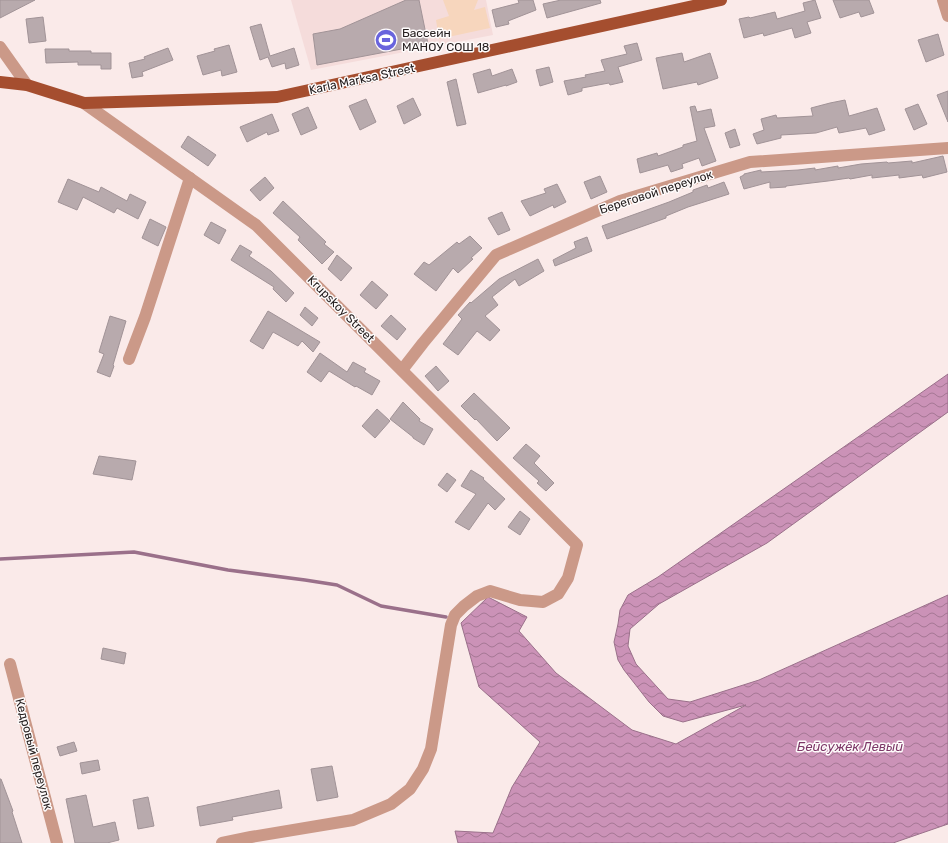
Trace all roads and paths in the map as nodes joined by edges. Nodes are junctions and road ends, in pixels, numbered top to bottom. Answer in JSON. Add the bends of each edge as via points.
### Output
{"nodes":[{"id":1,"x":721,"y":0,"type":"edge"},
{"id":2,"x":943,"y":0,"type":"edge"},
{"id":3,"x":948,"y":16,"type":"edge"},
{"id":4,"x":0,"y":47,"type":"edge"},
{"id":5,"x":0,"y":82,"type":"edge"},
{"id":6,"x":27,"y":85,"type":"junction"},
{"id":7,"x":84,"y":103,"type":"junction"},
{"id":8,"x":948,"y":148,"type":"edge"},
{"id":9,"x":190,"y":178,"type":"junction"},
{"id":10,"x":129,"y":359,"type":"dead end"},
{"id":11,"x":402,"y":370,"type":"junction"},
{"id":12,"x":10,"y":664,"type":"dead end"},
{"id":13,"x":57,"y":843,"type":"edge"},
{"id":14,"x":222,"y":843,"type":"edge"}],
"edges":[{"from":1,"to":7,"type":"main road","name":"Karla Marksa Street","via":[[277,97]]},
{"from":2,"to":3,"type":"street"},
{"from":4,"to":6,"type":"street"},
{"from":5,"to":6,"type":"main road","name":"Karla Marksa Street"},
{"from":6,"to":7,"type":"main road","name":"Karla Marksa Street"},
{"from":7,"to":9,"type":"street","name":"Krupskoy Street"},
{"from":8,"to":11,"type":"street","name":"Береговой переулок","via":[[750,162],[620,201],[496,256],[422,342]]},
{"from":9,"to":10,"type":"street"},
{"from":9,"to":11,"type":"street","name":"Krupskoy Street","via":[[256,224]]},
{"from":11,"to":14,"type":"street","name":"Krupskoy Street","via":[[577,545],[568,578],[558,594],[543,602],[520,600],[490,591],[478,596],[455,614],[431,749],[423,769],[410,789],[391,804],[353,820]]},
{"from":12,"to":13,"type":"street","name":"Кедровый переулок"}]}
